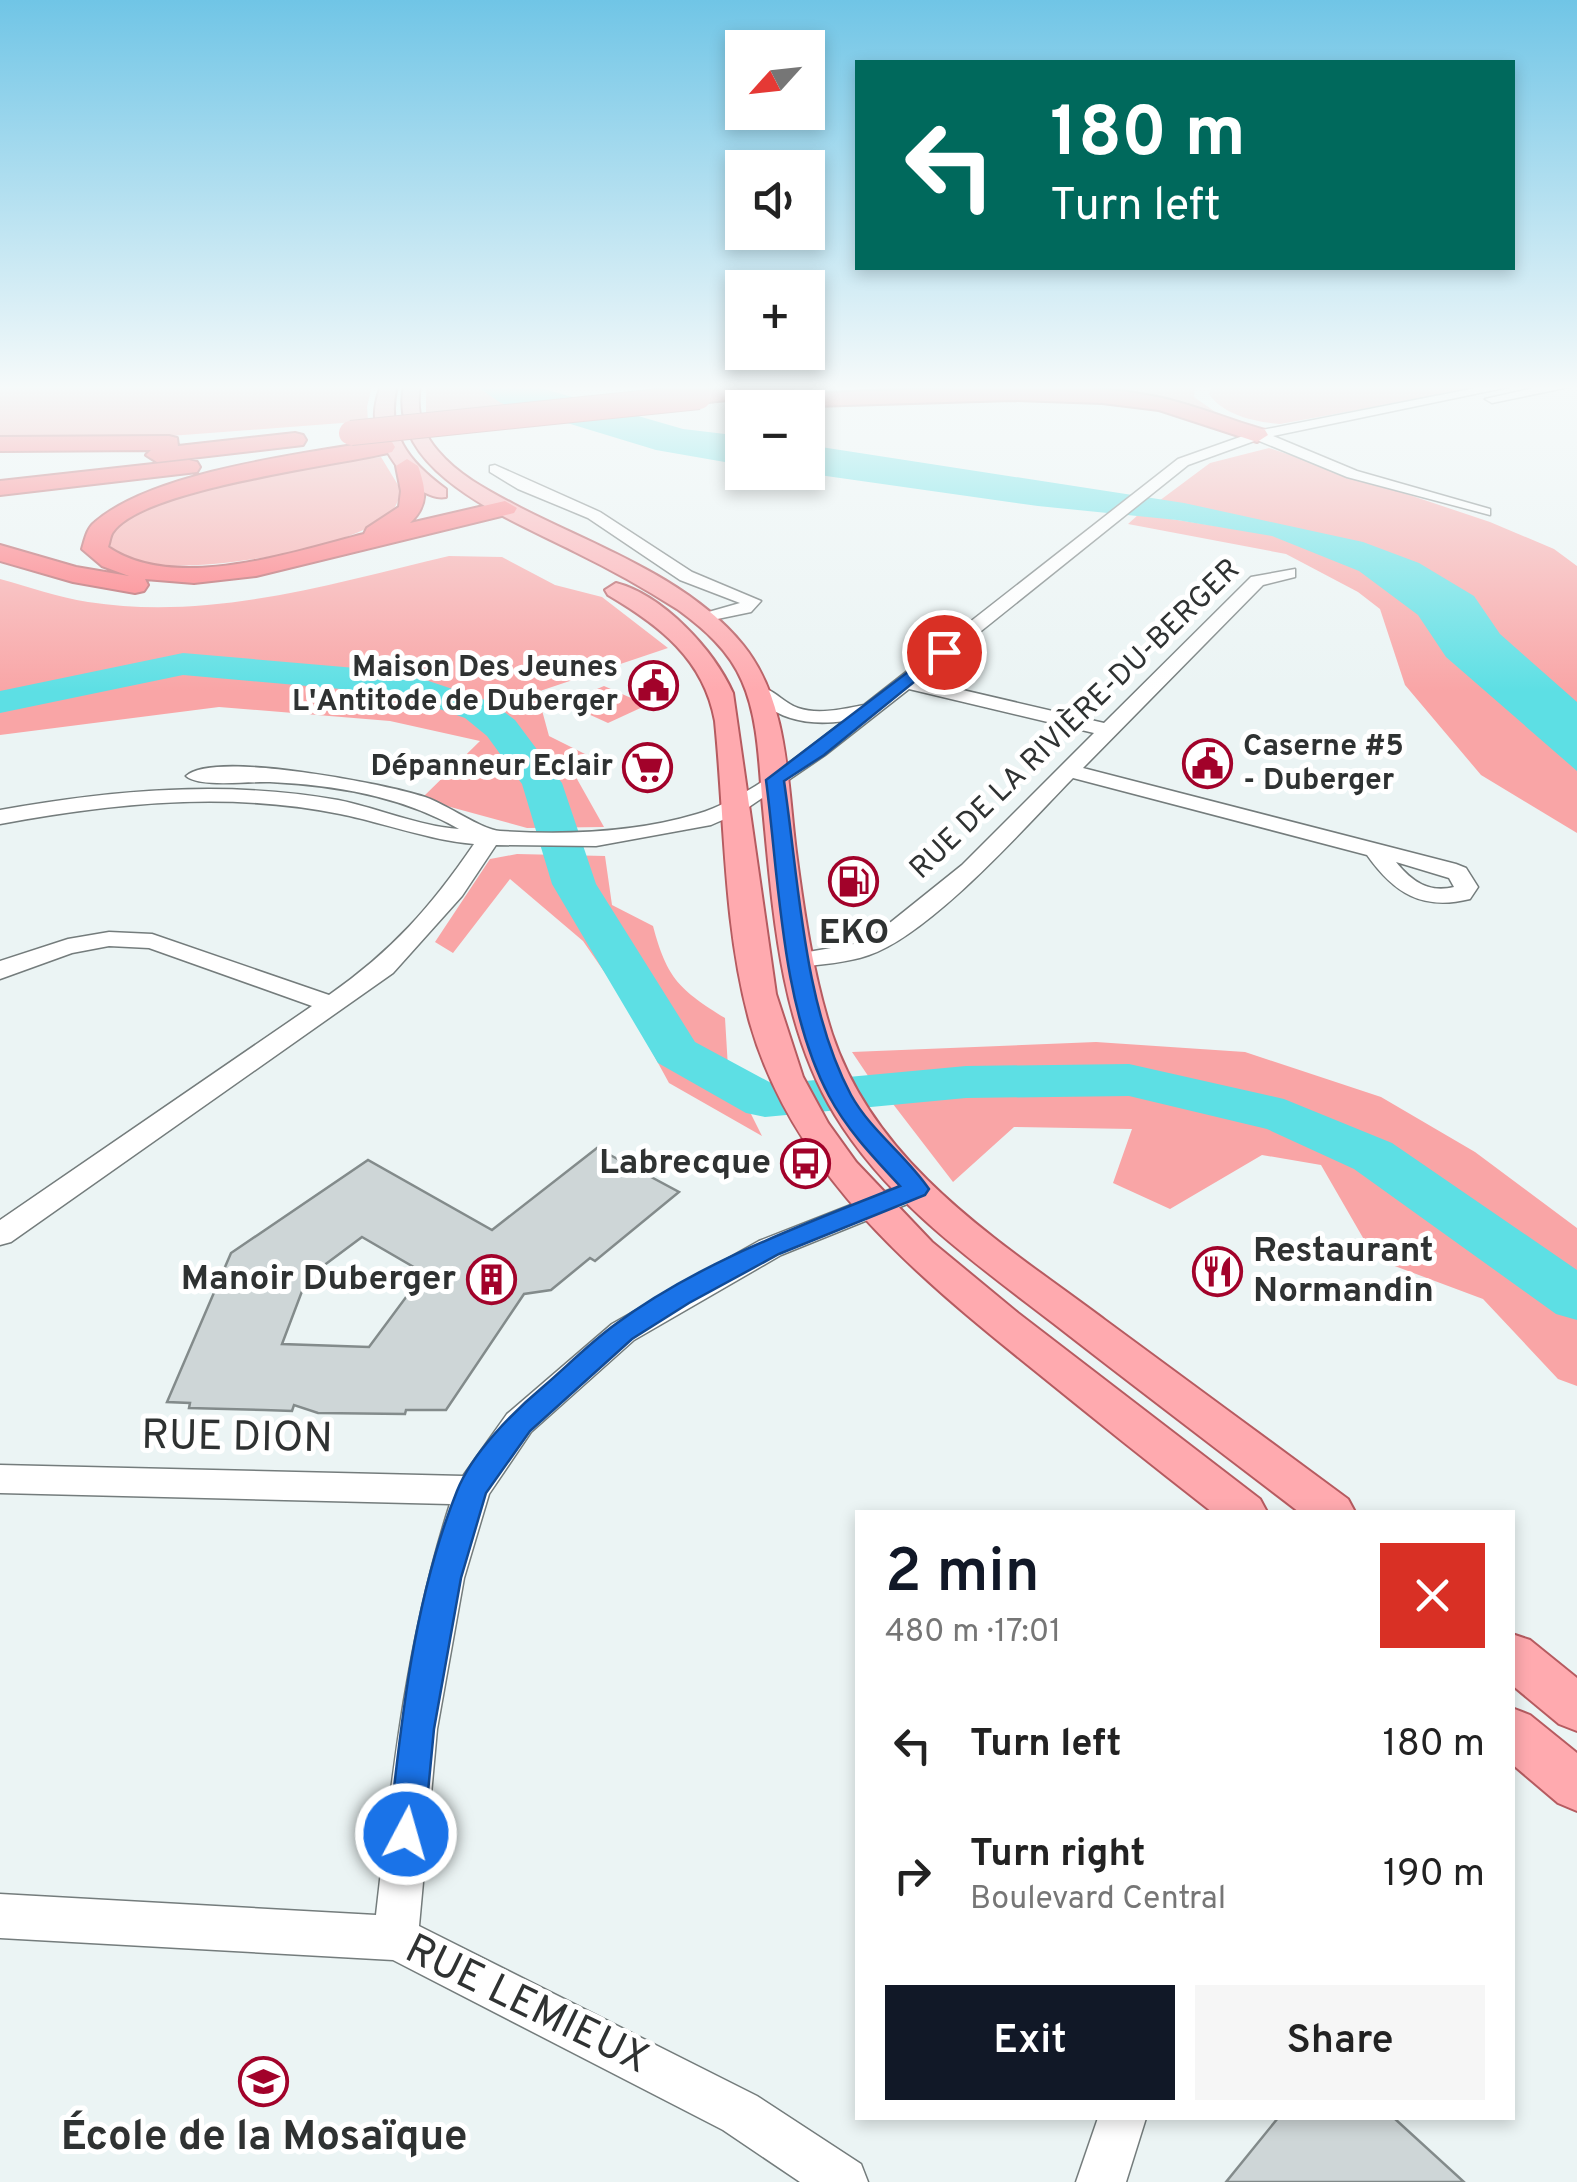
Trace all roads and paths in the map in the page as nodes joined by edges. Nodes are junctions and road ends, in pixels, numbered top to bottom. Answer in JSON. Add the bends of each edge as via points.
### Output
{"nodes":[{"id":1,"x":188,"y":488,"type":"edge"},
{"id":2,"x":414,"y":488,"type":"edge"},
{"id":3,"x":433,"y":488,"type":"edge"},
{"id":4,"x":468,"y":488,"type":"edge"},
{"id":5,"x":528,"y":488,"type":"edge"},
{"id":6,"x":1151,"y":488,"type":"edge"},
{"id":7,"x":1400,"y":488,"type":"edge"},
{"id":8,"x":558,"y":498,"type":"junction"},
{"id":9,"x":1484,"y":512,"type":"dead end"},
{"id":10,"x":500,"y":514,"type":"junction"},
{"id":11,"x":0,"y":553,"type":"edge"},
{"id":12,"x":309,"y":556,"type":"junction"},
{"id":13,"x":1289,"y":573,"type":"dead end"},
{"id":14,"x":704,"y":619,"type":"junction"},
{"id":15,"x":906,"y":682,"type":"junction"},
{"id":16,"x":761,"y":692,"type":"junction"},
{"id":17,"x":870,"y":710,"type":"junction"},
{"id":18,"x":1112,"y":732,"type":"junction"},
{"id":19,"x":1071,"y":771,"type":"junction"},
{"id":20,"x":775,"y":780,"type":"junction"},
{"id":21,"x":0,"y":798,"type":"edge"},
{"id":22,"x":735,"y":806,"type":"junction"},
{"id":23,"x":0,"y":817,"type":"edge"},
{"id":24,"x":489,"y":838,"type":"junction"},
{"id":25,"x":1375,"y":850,"type":"dead end"},
{"id":26,"x":800,"y":960,"type":"junction"},
{"id":27,"x":0,"y":971,"type":"edge"},
{"id":28,"x":334,"y":1005,"type":"junction"},
{"id":29,"x":916,"y":1189,"type":"junction"},
{"id":30,"x":872,"y":1207,"type":"junction"},
{"id":31,"x":0,"y":1235,"type":"edge"},
{"id":32,"x":0,"y":1480,"type":"edge"},
{"id":33,"x":472,"y":1490,"type":"junction"},
{"id":34,"x":1241,"y":1510,"type":"edge"},
{"id":35,"x":1329,"y":1510,"type":"edge"},
{"id":36,"x":1515,"y":1657,"type":"edge"},
{"id":37,"x":1577,"y":1708,"type":"edge"},
{"id":38,"x":1515,"y":1734,"type":"edge"},
{"id":39,"x":1577,"y":1786,"type":"edge"},
{"id":40,"x":0,"y":1916,"type":"edge"},
{"id":41,"x":396,"y":1938,"type":"junction"},
{"id":42,"x":1121,"y":2120,"type":"edge"},
{"id":43,"x":843,"y":2182,"type":"edge"},
{"id":44,"x":1101,"y":2182,"type":"edge"}],
"edges":[{"from":1,"to":12,"type":"highway","via":[[144,501],[100,526],[95,549],[112,562],[168,573],[238,571]]},
{"from":2,"to":12,"type":"highway","via":[[407,514],[378,532]]},
{"from":3,"to":10,"type":"main road"},
{"from":4,"to":10,"type":"main road"},
{"from":5,"to":8,"type":"street"},
{"from":6,"to":15,"type":"street"},
{"from":7,"to":9,"type":"street"},
{"from":8,"to":10,"type":"street"},
{"from":8,"to":14,"type":"street","via":[[594,514],[686,576],[752,601]]},
{"from":10,"to":11,"type":"highway","via":[[273,578],[225,585],[111,582]]},
{"from":10,"to":12,"type":"highway"},
{"from":10,"to":14,"type":"main road","via":[[668,594]]},
{"from":10,"to":22,"type":"main road","via":[[666,622],[696,652],[723,699]]},
{"from":13,"to":18,"type":"street","name":"RUE DE LA RIVIÈRE-DU-BERGER","via":[[1257,581]]},
{"from":14,"to":16,"type":"main road","via":[[734,648]]},
{"from":15,"to":17,"type":"street"},
{"from":15,"to":18,"type":"street"},
{"from":16,"to":17,"type":"street","via":[[776,708],[803,718]]},
{"from":16,"to":20,"type":"main road"},
{"from":17,"to":20,"type":"street"},
{"from":18,"to":19,"type":"street","name":"RUE DE LA RIVIÈRE-DU-BERGER"},
{"from":19,"to":25,"type":"street"},
{"from":19,"to":26,"type":"street","name":"RUE DE LA RIVIÈRE-DU-BERGER","via":[[970,870],[884,939]]},
{"from":20,"to":22,"type":"street"},
{"from":20,"to":26,"type":"main road"},
{"from":21,"to":24,"type":"street","via":[[88,782],[289,776],[436,808]]},
{"from":22,"to":24,"type":"street","via":[[703,820],[596,840]]},
{"from":22,"to":30,"type":"main road","via":[[751,948],[782,1065],[821,1140]]},
{"from":23,"to":24,"type":"street","via":[[92,800],[230,793]]},
{"from":24,"to":28,"type":"street","via":[[416,937]]},
{"from":26,"to":29,"type":"main road","via":[[840,1095]]},
{"from":27,"to":28,"type":"street","via":[[68,946],[109,939],[152,942]]},
{"from":28,"to":31,"type":"street"},
{"from":29,"to":30,"type":"street"},
{"from":29,"to":35,"type":"main road","via":[[1024,1280]]},
{"from":30,"to":33,"type":"street","via":[[770,1248],[623,1332],[520,1423]]},
{"from":30,"to":34,"type":"main road","via":[[956,1287]]},
{"from":32,"to":33,"type":"street","name":"RUE DION"},
{"from":33,"to":41,"type":"street","via":[[445,1578],[417,1729]]},
{"from":36,"to":37,"type":"main road"},
{"from":38,"to":39,"type":"main road"},
{"from":40,"to":41,"type":"street","name":"RUE LEMIEUX"},
{"from":41,"to":43,"type":"street","name":"RUE LEMIEUX","via":[[740,2112]]},
{"from":42,"to":44,"type":"street"}]}
